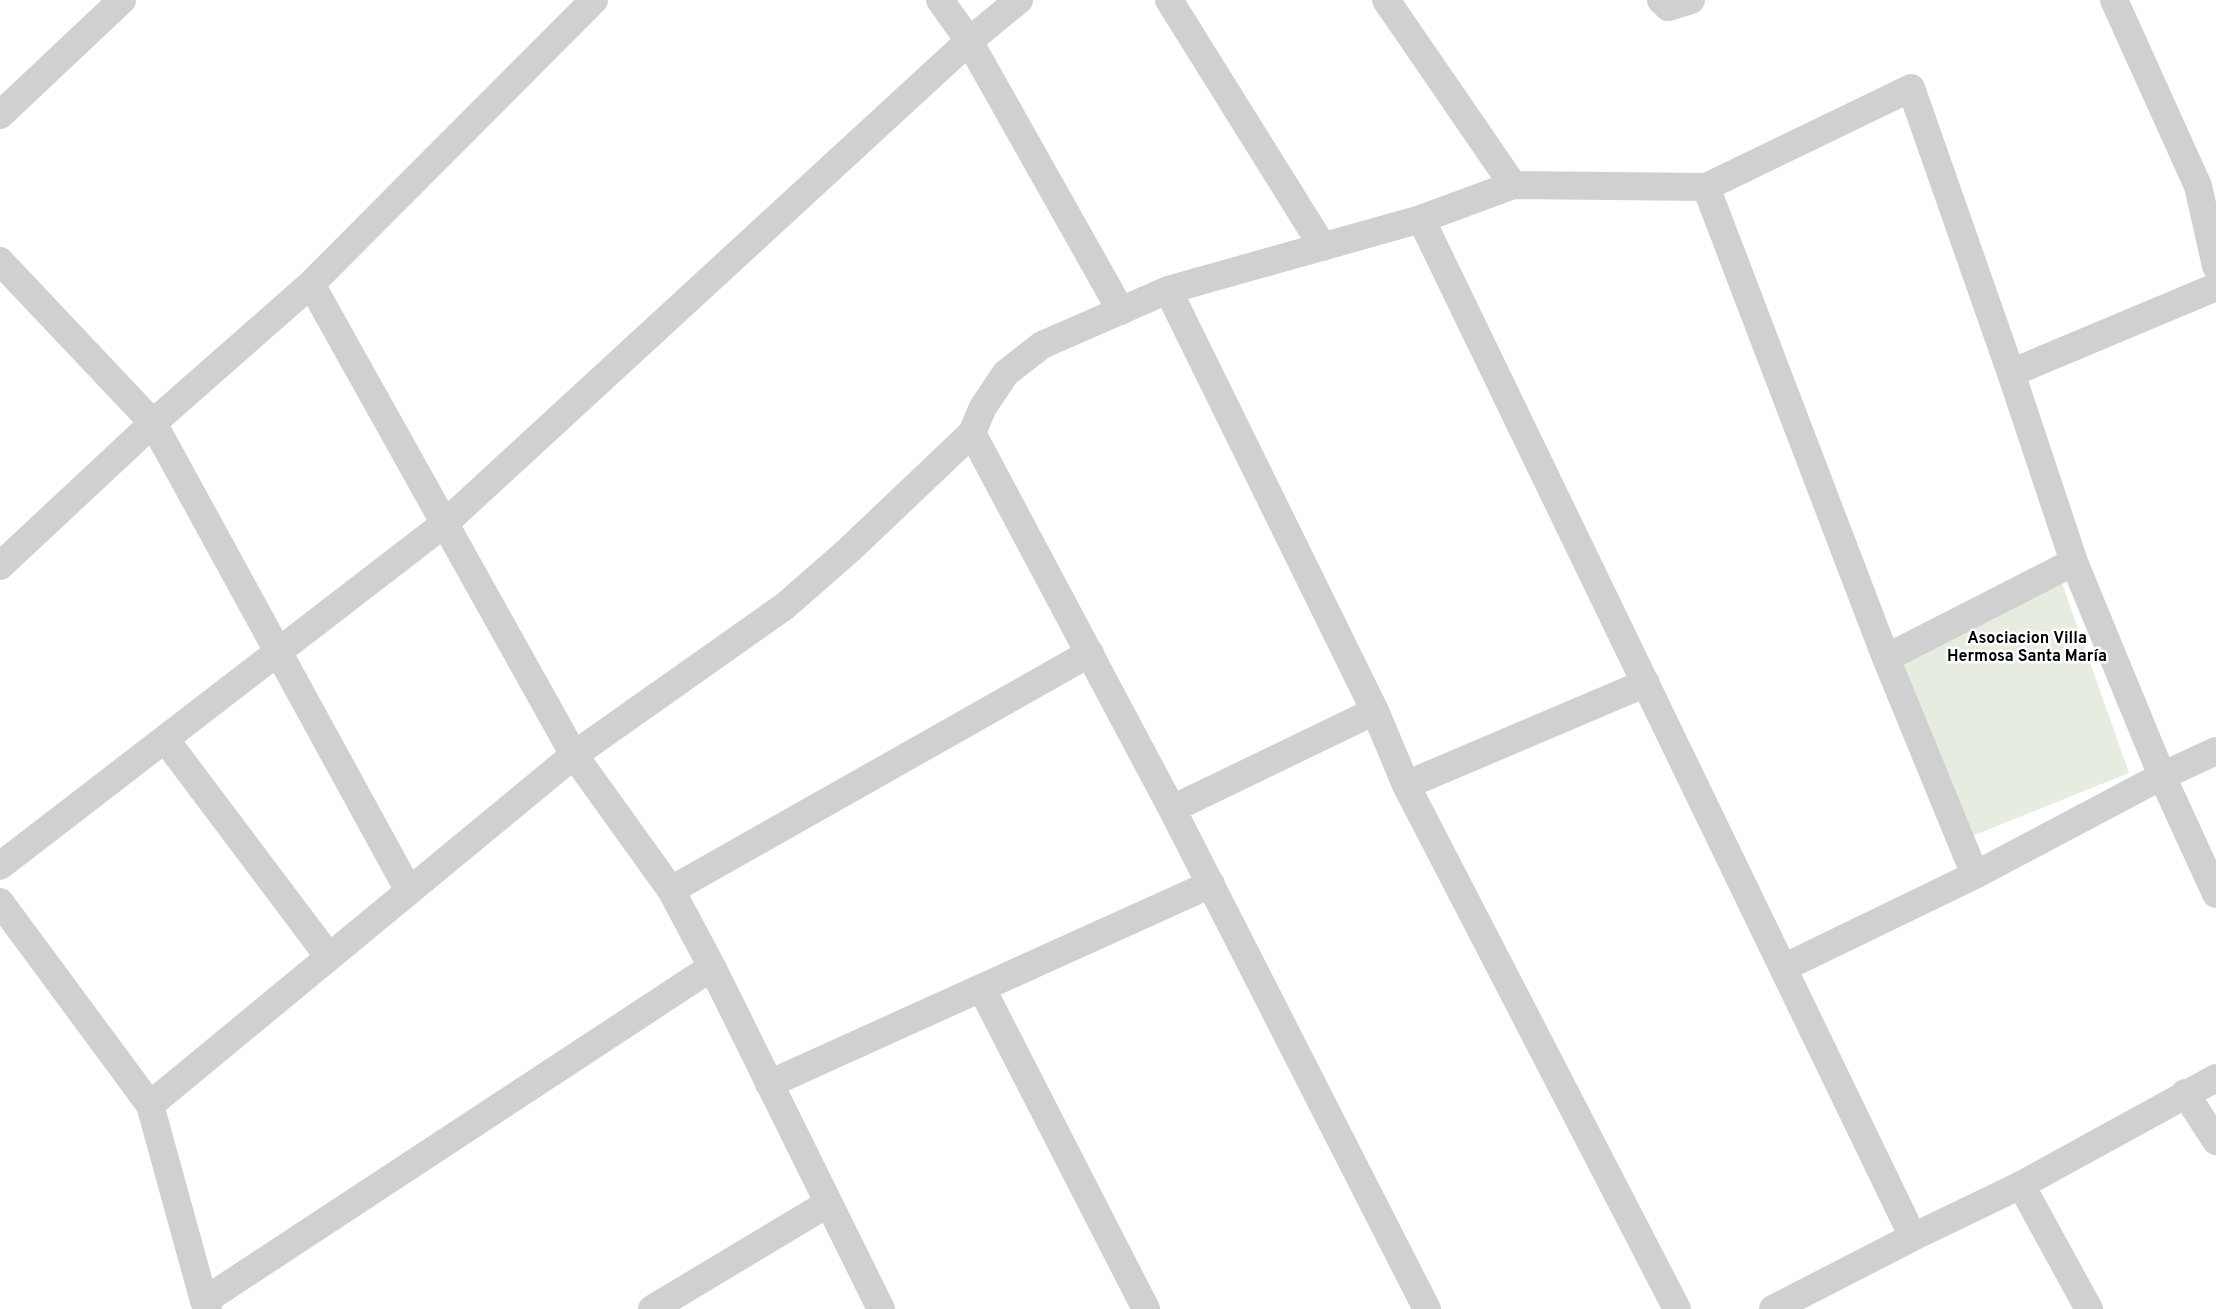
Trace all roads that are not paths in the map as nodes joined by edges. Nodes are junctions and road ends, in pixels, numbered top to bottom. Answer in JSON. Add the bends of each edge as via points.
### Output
{"nodes":[{"id":1,"x":122,"y":0,"type":"edge"},
{"id":2,"x":594,"y":0,"type":"edge"},
{"id":3,"x":940,"y":0,"type":"edge"},
{"id":4,"x":1019,"y":0,"type":"edge"},
{"id":5,"x":1169,"y":0,"type":"edge"},
{"id":6,"x":1386,"y":0,"type":"edge"},
{"id":7,"x":1661,"y":0,"type":"edge"},
{"id":8,"x":1691,"y":0,"type":"edge"},
{"id":9,"x":2114,"y":0,"type":"edge"},
{"id":10,"x":968,"y":41,"type":"junction"},
{"id":11,"x":0,"y":115,"type":"edge"},
{"id":12,"x":1513,"y":185,"type":"junction"},
{"id":13,"x":1706,"y":186,"type":"junction"},
{"id":14,"x":1421,"y":219,"type":"junction"},
{"id":15,"x":1322,"y":247,"type":"junction"},
{"id":16,"x":0,"y":260,"type":"edge"},
{"id":17,"x":2216,"y":266,"type":"edge"},
{"id":18,"x":310,"y":284,"type":"junction"},
{"id":19,"x":2216,"y":287,"type":"edge"},
{"id":20,"x":1168,"y":290,"type":"junction"},
{"id":21,"x":1121,"y":311,"type":"junction"},
{"id":22,"x":2011,"y":373,"type":"junction"},
{"id":23,"x":154,"y":422,"type":"junction"},
{"id":24,"x":972,"y":433,"type":"junction"},
{"id":25,"x":444,"y":524,"type":"junction"},
{"id":26,"x":2074,"y":562,"type":"junction"},
{"id":27,"x":0,"y":566,"type":"edge"},
{"id":28,"x":279,"y":651,"type":"junction"},
{"id":29,"x":1090,"y":653,"type":"junction"},
{"id":30,"x":1886,"y":658,"type":"junction"},
{"id":31,"x":1646,"y":683,"type":"junction"},
{"id":32,"x":1375,"y":711,"type":"junction"},
{"id":33,"x":165,"y":739,"type":"junction"},
{"id":34,"x":2216,"y":751,"type":"edge"},
{"id":35,"x":574,"y":755,"type":"junction"},
{"id":36,"x":2162,"y":776,"type":"junction"},
{"id":37,"x":1406,"y":785,"type":"junction"},
{"id":38,"x":1172,"y":809,"type":"junction"},
{"id":39,"x":0,"y":866,"type":"edge"},
{"id":40,"x":1975,"y":875,"type":"junction"},
{"id":41,"x":1211,"y":884,"type":"junction"},
{"id":42,"x":671,"y":890,"type":"junction"},
{"id":43,"x":409,"y":891,"type":"junction"},
{"id":44,"x":2216,"y":894,"type":"edge"},
{"id":45,"x":0,"y":902,"type":"edge"},
{"id":46,"x":329,"y":957,"type":"junction"},
{"id":47,"x":712,"y":967,"type":"junction"},
{"id":48,"x":1785,"y":967,"type":"junction"},
{"id":49,"x":982,"y":989,"type":"junction"},
{"id":50,"x":2216,"y":1078,"type":"edge"},
{"id":51,"x":768,"y":1084,"type":"junction"},
{"id":52,"x":2185,"y":1093,"type":"junction"},
{"id":53,"x":150,"y":1105,"type":"junction"},
{"id":54,"x":2216,"y":1141,"type":"edge"},
{"id":55,"x":2021,"y":1185,"type":"junction"},
{"id":56,"x":827,"y":1204,"type":"junction"},
{"id":57,"x":1913,"y":1237,"type":"junction"},
{"id":58,"x":206,"y":1305,"type":"edge"},
{"id":59,"x":652,"y":1309,"type":"edge"},
{"id":60,"x":881,"y":1309,"type":"edge"},
{"id":61,"x":1146,"y":1309,"type":"edge"},
{"id":62,"x":1427,"y":1309,"type":"edge"},
{"id":63,"x":1676,"y":1309,"type":"edge"},
{"id":64,"x":1773,"y":1309,"type":"edge"},
{"id":65,"x":2089,"y":1309,"type":"edge"}],
"edges":[{"from":1,"to":11,"type":"street"},
{"from":2,"to":18,"type":"street"},
{"from":3,"to":10,"type":"street"},
{"from":4,"to":10,"type":"street"},
{"from":5,"to":15,"type":"street"},
{"from":6,"to":12,"type":"street"},
{"from":7,"to":8,"type":"street","via":[[1668,7]]},
{"from":9,"to":17,"type":"street","via":[[2198,186]]},
{"from":10,"to":21,"type":"street"},
{"from":10,"to":25,"type":"street"},
{"from":12,"to":13,"type":"street"},
{"from":12,"to":14,"type":"street"},
{"from":13,"to":22,"type":"street","via":[[1911,88]]},
{"from":13,"to":30,"type":"street"},
{"from":14,"to":15,"type":"street"},
{"from":14,"to":31,"type":"street"},
{"from":15,"to":20,"type":"street"},
{"from":16,"to":23,"type":"street"},
{"from":18,"to":23,"type":"street"},
{"from":18,"to":25,"type":"street"},
{"from":19,"to":22,"type":"street"},
{"from":20,"to":21,"type":"street"},
{"from":20,"to":32,"type":"street"},
{"from":21,"to":24,"type":"street","via":[[1042,345],[1006,373],[982,406]]},
{"from":22,"to":26,"type":"street"},
{"from":23,"to":27,"type":"street"},
{"from":23,"to":28,"type":"street"},
{"from":24,"to":29,"type":"street"},
{"from":24,"to":35,"type":"street","via":[[785,606]]},
{"from":25,"to":28,"type":"street"},
{"from":25,"to":35,"type":"street"},
{"from":26,"to":30,"type":"street"},
{"from":26,"to":36,"type":"street"},
{"from":28,"to":33,"type":"street"},
{"from":28,"to":43,"type":"street"},
{"from":29,"to":38,"type":"street"},
{"from":29,"to":42,"type":"street"},
{"from":30,"to":40,"type":"street"},
{"from":31,"to":37,"type":"street"},
{"from":31,"to":48,"type":"street"},
{"from":32,"to":37,"type":"street"},
{"from":32,"to":38,"type":"street"},
{"from":33,"to":39,"type":"street"},
{"from":33,"to":46,"type":"street"},
{"from":34,"to":36,"type":"street"},
{"from":35,"to":42,"type":"street"},
{"from":35,"to":43,"type":"street"},
{"from":36,"to":40,"type":"street"},
{"from":36,"to":44,"type":"street"},
{"from":37,"to":63,"type":"street"},
{"from":38,"to":41,"type":"street"},
{"from":40,"to":48,"type":"street"},
{"from":41,"to":49,"type":"street"},
{"from":41,"to":62,"type":"street"},
{"from":42,"to":47,"type":"street"},
{"from":43,"to":46,"type":"street"},
{"from":45,"to":53,"type":"street"},
{"from":46,"to":53,"type":"street"},
{"from":47,"to":51,"type":"street"},
{"from":47,"to":58,"type":"street"},
{"from":48,"to":57,"type":"street"},
{"from":49,"to":51,"type":"street"},
{"from":49,"to":61,"type":"street"},
{"from":50,"to":52,"type":"street"},
{"from":51,"to":56,"type":"street"},
{"from":52,"to":54,"type":"street"},
{"from":52,"to":55,"type":"street"},
{"from":53,"to":58,"type":"street"},
{"from":55,"to":57,"type":"street"},
{"from":55,"to":65,"type":"street"},
{"from":56,"to":59,"type":"street"},
{"from":56,"to":60,"type":"street"},
{"from":57,"to":64,"type":"street"}]}
